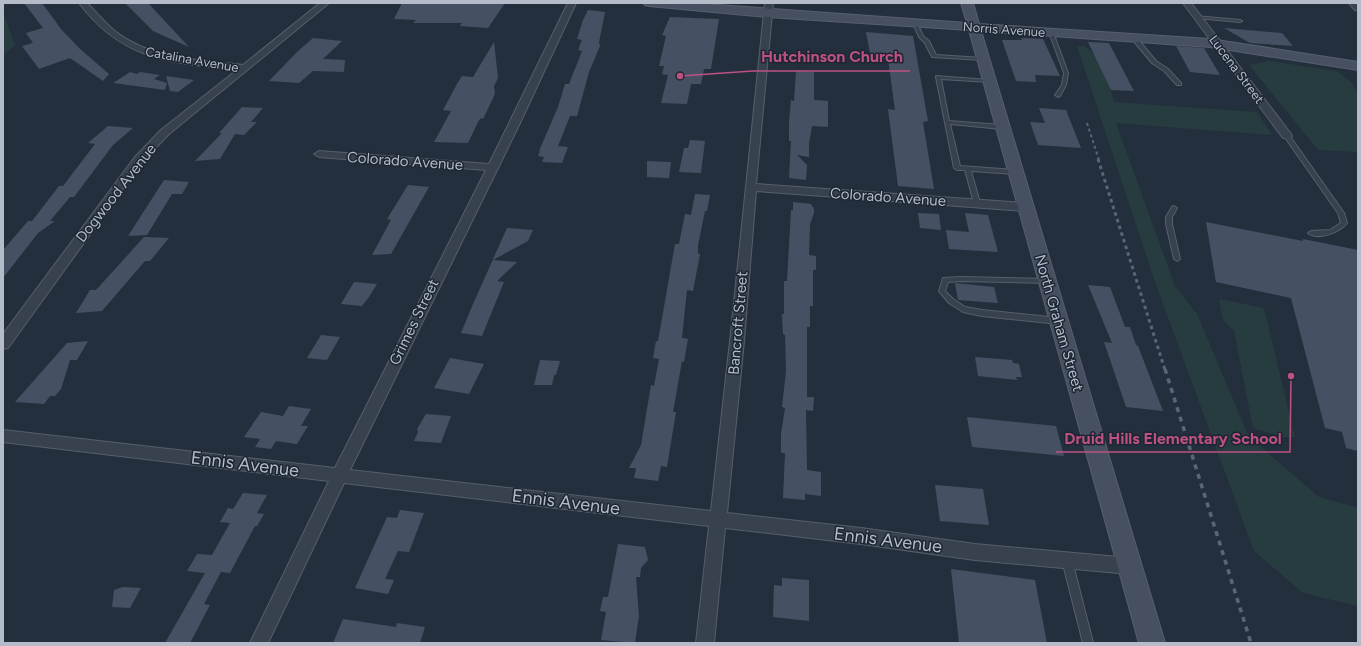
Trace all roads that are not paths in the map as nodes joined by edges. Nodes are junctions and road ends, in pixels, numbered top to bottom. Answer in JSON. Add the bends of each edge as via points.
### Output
{"nodes":[{"id":1,"x":83,"y":3,"type":"edge"},
{"id":2,"x":325,"y":3,"type":"edge"},
{"id":3,"x":572,"y":3,"type":"edge"},
{"id":4,"x":649,"y":3,"type":"edge"},
{"id":5,"x":967,"y":3,"type":"edge"},
{"id":6,"x":1187,"y":3,"type":"edge"},
{"id":7,"x":1353,"y":3,"type":"edge"},
{"id":8,"x":769,"y":8,"type":"edge"},
{"id":9,"x":1358,"y":8,"type":"edge"},
{"id":10,"x":1197,"y":17,"type":"junction"},
{"id":11,"x":1240,"y":21,"type":"dead end"},
{"id":12,"x":915,"y":23,"type":"junction"},
{"id":13,"x":974,"y":27,"type":"junction"},
{"id":14,"x":1051,"y":32,"type":"junction"},
{"id":15,"x":1134,"y":38,"type":"junction"},
{"id":16,"x":1218,"y":44,"type":"junction"},
{"id":17,"x":983,"y":59,"type":"junction"},
{"id":18,"x":1358,"y":66,"type":"edge"},
{"id":19,"x":245,"y":68,"type":"junction"},
{"id":20,"x":989,"y":81,"type":"junction"},
{"id":21,"x":1179,"y":84,"type":"dead end"},
{"id":22,"x":1058,"y":95,"type":"dead end"},
{"id":23,"x":947,"y":122,"type":"junction"},
{"id":24,"x":1002,"y":127,"type":"junction"},
{"id":25,"x":1287,"y":136,"type":"joint"},
{"id":26,"x":319,"y":154,"type":"dead end"},
{"id":27,"x":492,"y":167,"type":"junction"},
{"id":28,"x":968,"y":169,"type":"junction"},
{"id":29,"x":1015,"y":172,"type":"junction"},
{"id":30,"x":751,"y":187,"type":"junction"},
{"id":31,"x":977,"y":203,"type":"junction"},
{"id":32,"x":1025,"y":206,"type":"junction"},
{"id":33,"x":1174,"y":208,"type":"dead end"},
{"id":34,"x":1311,"y":233,"type":"dead end"},
{"id":35,"x":1177,"y":259,"type":"dead end"},
{"id":36,"x":1047,"y":281,"type":"junction"},
{"id":37,"x":1059,"y":321,"type":"junction"},
{"id":38,"x":3,"y":344,"type":"edge"},
{"id":39,"x":3,"y":436,"type":"edge"},
{"id":40,"x":341,"y":475,"type":"junction"},
{"id":41,"x":718,"y":520,"type":"junction"},
{"id":42,"x":1067,"y":560,"type":"junction"},
{"id":43,"x":1130,"y":566,"type":"junction"},
{"id":44,"x":259,"y":643,"type":"edge"},
{"id":45,"x":705,"y":643,"type":"edge"},
{"id":46,"x":1088,"y":643,"type":"edge"},
{"id":47,"x":1152,"y":643,"type":"edge"}],
"edges":[{"from":1,"to":19,"type":"street","name":"Catalina Avenue","via":[[115,35],[142,51]]},
{"from":2,"to":19,"type":"street","name":"Dogwood Avenue"},
{"from":3,"to":27,"type":"street","name":"Grimes Street"},
{"from":4,"to":8,"type":"street","name":"Norris Avenue"},
{"from":5,"to":13,"type":"street","name":"North Graham Street"},
{"from":6,"to":10,"type":"street","name":"Lucena Street"},
{"from":7,"to":9,"type":"street"},
{"from":8,"to":12,"type":"street","name":"Norris Avenue"},
{"from":8,"to":30,"type":"street","name":"Bancroft Street"},
{"from":10,"to":11,"type":"lane"},
{"from":10,"to":16,"type":"street","name":"Lucena Street"},
{"from":12,"to":13,"type":"street","name":"Norris Avenue"},
{"from":12,"to":17,"type":"lane","via":[[934,56]]},
{"from":13,"to":14,"type":"street","name":"Norris Avenue"},
{"from":13,"to":17,"type":"street","name":"North Graham Street"},
{"from":14,"to":15,"type":"street","name":"Norris Avenue"},
{"from":14,"to":22,"type":"lane","via":[[1066,73],[1064,85]]},
{"from":15,"to":16,"type":"street","name":"Norris Avenue"},
{"from":15,"to":21,"type":"lane","via":[[1154,62]]},
{"from":16,"to":18,"type":"street","name":"Norris Avenue"},
{"from":16,"to":25,"type":"street","name":"Lucena Street"},
{"from":17,"to":20,"type":"street","name":"North Graham Street"},
{"from":19,"to":38,"type":"street","name":"Dogwood Avenue","via":[[165,132],[139,159]]},
{"from":20,"to":23,"type":"lane","via":[[938,77]]},
{"from":20,"to":24,"type":"street","name":"North Graham Street"},
{"from":23,"to":24,"type":"lane"},
{"from":23,"to":28,"type":"lane","via":[[957,168]]},
{"from":24,"to":29,"type":"street","name":"North Graham Street"},
{"from":25,"to":34,"type":"lane","via":[[1341,213],[1344,223],[1337,230]]},
{"from":26,"to":27,"type":"street","name":"Colorado Avenue"},
{"from":27,"to":40,"type":"street","name":"Grimes Street"},
{"from":28,"to":29,"type":"lane"},
{"from":28,"to":31,"type":"lane"},
{"from":29,"to":32,"type":"street","name":"North Graham Street"},
{"from":30,"to":31,"type":"street","name":"Colorado Avenue"},
{"from":30,"to":41,"type":"street","name":"Bancroft Street"},
{"from":31,"to":32,"type":"street","name":"Colorado Avenue"},
{"from":32,"to":36,"type":"street","name":"North Graham Street"},
{"from":33,"to":35,"type":"lane","via":[[1168,217]]},
{"from":36,"to":37,"type":"street","name":"North Graham Street"},
{"from":36,"to":37,"type":"lane","via":[[953,279],[945,280],[942,291],[963,309],[982,314]]},
{"from":37,"to":43,"type":"street","name":"North Graham Street"},
{"from":39,"to":40,"type":"street","name":"Ennis Avenue"},
{"from":40,"to":41,"type":"street","name":"Ennis Avenue"},
{"from":40,"to":44,"type":"street","name":"Grimes Street"},
{"from":41,"to":42,"type":"street","name":"Ennis Avenue","via":[[975,552]]},
{"from":41,"to":45,"type":"street","name":"Bancroft Street"},
{"from":42,"to":43,"type":"street","name":"Ennis Avenue"},
{"from":42,"to":46,"type":"lane"},
{"from":43,"to":47,"type":"street","name":"North Graham Street"}]}
